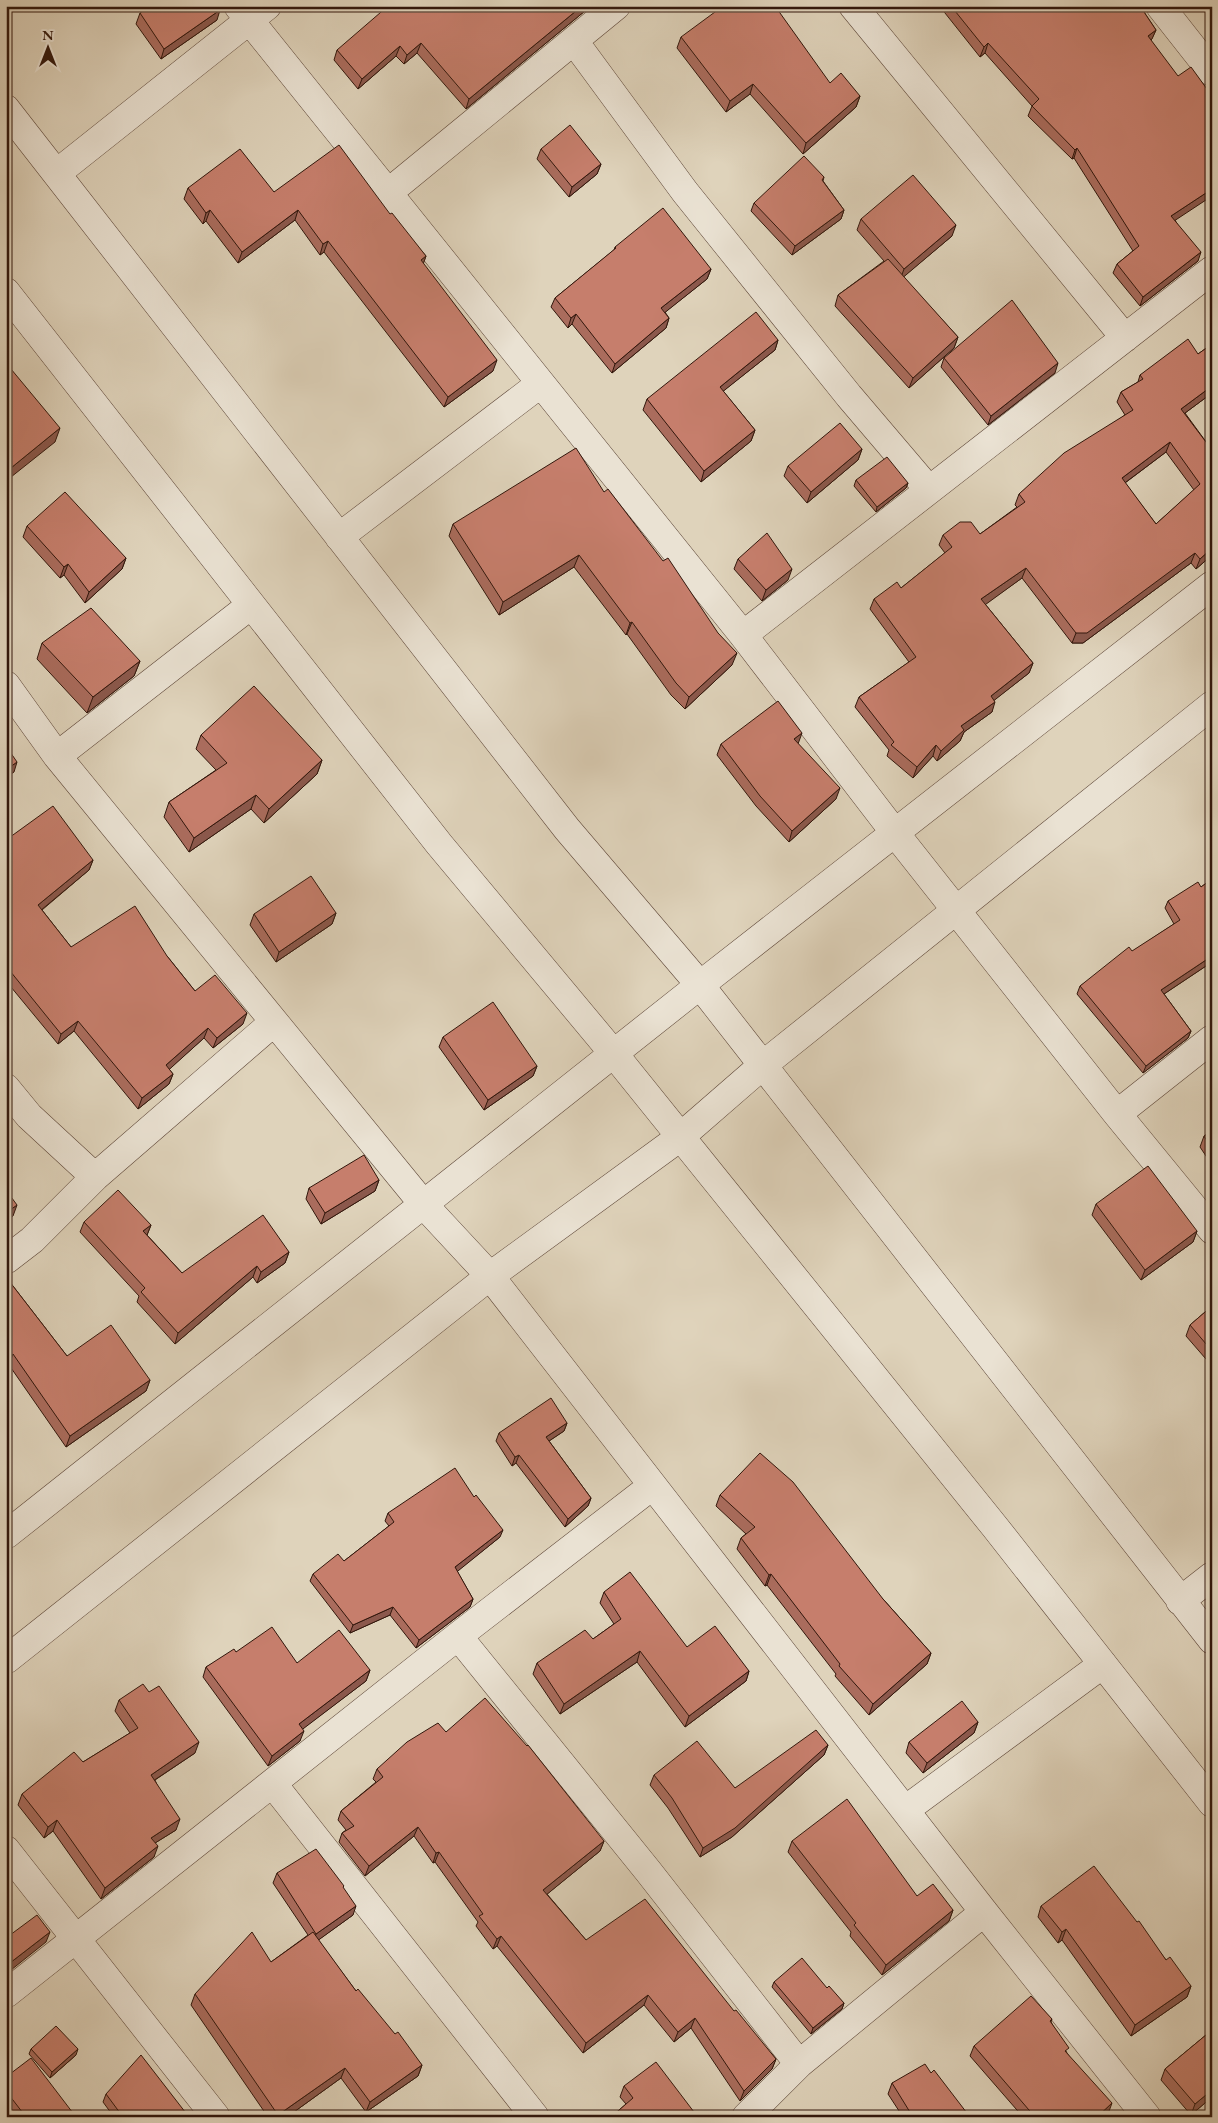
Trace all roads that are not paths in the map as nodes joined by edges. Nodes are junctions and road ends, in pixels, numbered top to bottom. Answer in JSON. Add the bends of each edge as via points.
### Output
{"nodes":[{"id":1,"x":616,"y":6,"type":"edge"},
{"id":2,"x":853,"y":6,"type":"edge"},
{"id":3,"x":1160,"y":6,"type":"edge"},
{"id":4,"x":251,"y":11,"type":"edge"},
{"id":5,"x":574,"y":41,"type":"junction"},
{"id":6,"x":1212,"y":72,"type":"edge"},
{"id":7,"x":6,"y":110,"type":"edge"},
{"id":8,"x":57,"y":173,"type":"junction"},
{"id":9,"x":389,"y":192,"type":"junction"},
{"id":10,"x":1212,"y":270,"type":"edge"},
{"id":11,"x":6,"y":292,"type":"edge"},
{"id":12,"x":1124,"y":338,"type":"junction"},
{"id":13,"x":540,"y":384,"type":"junction"},
{"id":14,"x":929,"y":490,"type":"junction"},
{"id":15,"x":339,"y":537,"type":"junction"},
{"id":16,"x":1212,"y":585,"type":"edge"},
{"id":17,"x":251,"y":605,"type":"junction"},
{"id":18,"x":743,"y":635,"type":"junction"},
{"id":19,"x":6,"y":685,"type":"edge"},
{"id":20,"x":1212,"y":705,"type":"edge"},
{"id":21,"x":57,"y":756,"type":"junction"},
{"id":22,"x":895,"y":833,"type":"junction"},
{"id":23,"x":956,"y":908,"type":"junction"},
{"id":24,"x":700,"y":986,"type":"junction"},
{"id":25,"x":274,"y":1022,"type":"junction"},
{"id":26,"x":1212,"y":1039,"type":"edge"},
{"id":27,"x":614,"y":1054,"type":"junction"},
{"id":28,"x":763,"y":1065,"type":"junction"},
{"id":29,"x":6,"y":1088,"type":"edge"},
{"id":30,"x":1117,"y":1114,"type":"junction"},
{"id":31,"x":679,"y":1138,"type":"junction"},
{"id":32,"x":95,"y":1177,"type":"junction"},
{"id":33,"x":424,"y":1205,"type":"junction"},
{"id":34,"x":1212,"y":1230,"type":"edge"},
{"id":35,"x":6,"y":1260,"type":"edge"},
{"id":36,"x":490,"y":1276,"type":"junction"},
{"id":37,"x":652,"y":1486,"type":"junction"},
{"id":38,"x":6,"y":1535,"type":"edge"},
{"id":39,"x":1212,"y":1576,"type":"edge"},
{"id":40,"x":1180,"y":1601,"type":"junction"},
{"id":41,"x":458,"y":1636,"type":"junction"},
{"id":42,"x":1212,"y":1640,"type":"edge"},
{"id":43,"x":6,"y":1660,"type":"edge"},
{"id":44,"x":1103,"y":1664,"type":"junction"},
{"id":45,"x":273,"y":1784,"type":"junction"},
{"id":46,"x":1212,"y":1803,"type":"edge"},
{"id":47,"x":904,"y":1810,"type":"junction"},
{"id":48,"x":6,"y":1850,"type":"edge"},
{"id":49,"x":984,"y":1912,"type":"junction"},
{"id":50,"x":76,"y":1940,"type":"junction"},
{"id":51,"x":6,"y":1994,"type":"edge"},
{"id":52,"x":799,"y":2064,"type":"junction"},
{"id":53,"x":216,"y":2117,"type":"edge"},
{"id":54,"x":535,"y":2117,"type":"edge"},
{"id":55,"x":746,"y":2117,"type":"edge"},
{"id":56,"x":1148,"y":2117,"type":"edge"}],
"edges":[{"from":1,"to":5,"type":"street"},
{"from":2,"to":12,"type":"street"},
{"from":3,"to":6,"type":"street"},
{"from":4,"to":8,"type":"street"},
{"from":4,"to":9,"type":"street"},
{"from":5,"to":9,"type":"street"},
{"from":5,"to":14,"type":"street","via":[[684,192]]},
{"from":7,"to":8,"type":"street"},
{"from":8,"to":15,"type":"street"},
{"from":9,"to":13,"type":"street"},
{"from":10,"to":12,"type":"street"},
{"from":11,"to":17,"type":"street"},
{"from":12,"to":14,"type":"street"},
{"from":13,"to":15,"type":"street"},
{"from":13,"to":18,"type":"street"},
{"from":14,"to":18,"type":"street"},
{"from":15,"to":24,"type":"street","via":[[567,829]]},
{"from":16,"to":22,"type":"street"},
{"from":17,"to":21,"type":"street"},
{"from":17,"to":27,"type":"street","via":[[439,844]]},
{"from":18,"to":22,"type":"street"},
{"from":19,"to":21,"type":"street"},
{"from":20,"to":23,"type":"street"},
{"from":21,"to":25,"type":"street"},
{"from":22,"to":23,"type":"street"},
{"from":22,"to":24,"type":"street"},
{"from":23,"to":28,"type":"street"},
{"from":23,"to":30,"type":"street"},
{"from":24,"to":27,"type":"street"},
{"from":24,"to":28,"type":"street"},
{"from":25,"to":32,"type":"street"},
{"from":25,"to":33,"type":"street"},
{"from":26,"to":30,"type":"street"},
{"from":27,"to":31,"type":"street"},
{"from":27,"to":33,"type":"street"},
{"from":28,"to":31,"type":"street"},
{"from":28,"to":40,"type":"street"},
{"from":29,"to":32,"type":"street","via":[[29,1116]]},
{"from":30,"to":34,"type":"street"},
{"from":31,"to":36,"type":"street"},
{"from":31,"to":44,"type":"street"},
{"from":32,"to":35,"type":"street","via":[[32,1240]]},
{"from":33,"to":36,"type":"street"},
{"from":33,"to":38,"type":"street"},
{"from":36,"to":37,"type":"street"},
{"from":36,"to":43,"type":"street"},
{"from":37,"to":41,"type":"street"},
{"from":37,"to":47,"type":"street"},
{"from":39,"to":40,"type":"street"},
{"from":40,"to":42,"type":"street"},
{"from":41,"to":45,"type":"street"},
{"from":41,"to":52,"type":"street"},
{"from":44,"to":46,"type":"street"},
{"from":44,"to":47,"type":"street"},
{"from":45,"to":50,"type":"street"},
{"from":45,"to":54,"type":"street"},
{"from":47,"to":49,"type":"street"},
{"from":48,"to":50,"type":"street"},
{"from":49,"to":52,"type":"street"},
{"from":49,"to":56,"type":"street"},
{"from":50,"to":51,"type":"street"},
{"from":50,"to":53,"type":"street"},
{"from":52,"to":55,"type":"street"}]}
